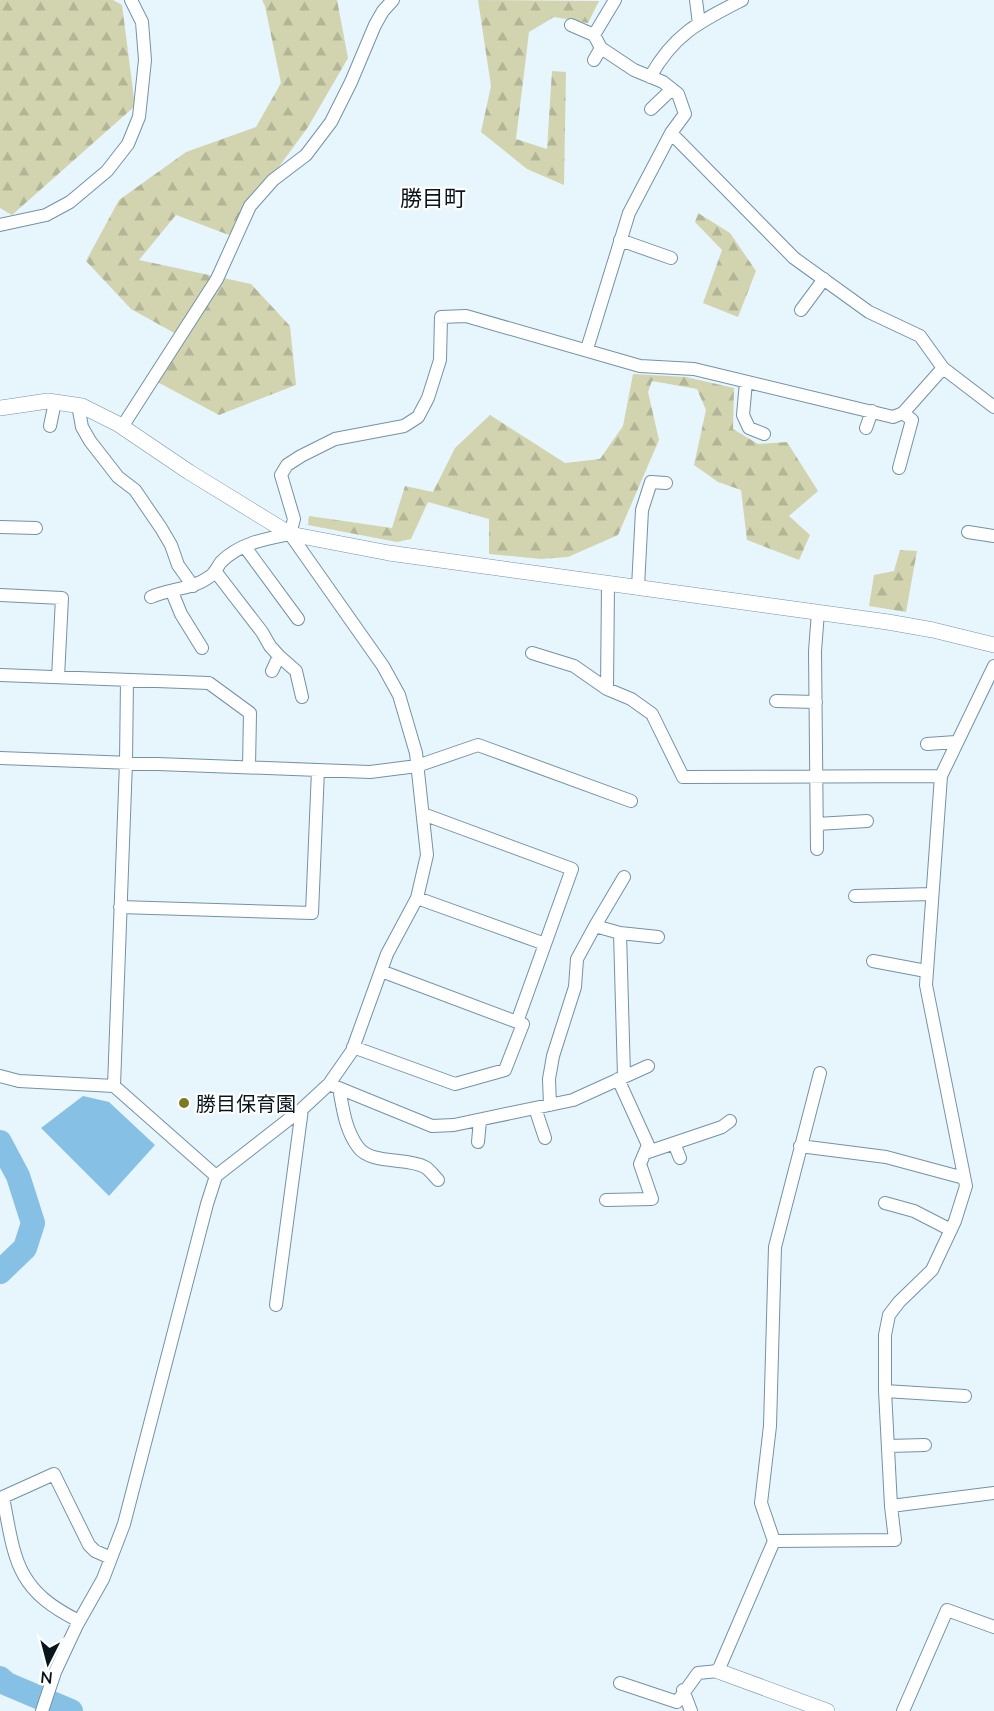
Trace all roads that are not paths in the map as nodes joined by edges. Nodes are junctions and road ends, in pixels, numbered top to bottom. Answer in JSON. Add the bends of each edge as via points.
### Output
{"nodes":[{"id":1,"x":130,"y":0,"type":"edge"},
{"id":2,"x":393,"y":0,"type":"edge"},
{"id":3,"x":615,"y":0,"type":"edge"},
{"id":4,"x":696,"y":0,"type":"edge"},
{"id":5,"x":742,"y":0,"type":"edge"},
{"id":6,"x":699,"y":24,"type":"junction"},
{"id":7,"x":571,"y":25,"type":"dead end"},
{"id":8,"x":594,"y":35,"type":"junction"},
{"id":9,"x":601,"y":48,"type":"junction"},
{"id":10,"x":594,"y":60,"type":"dead end"},
{"id":11,"x":650,"y":77,"type":"junction"},
{"id":12,"x":672,"y":89,"type":"junction"},
{"id":13,"x":651,"y":109,"type":"dead end"},
{"id":14,"x":671,"y":133,"type":"junction"},
{"id":15,"x":0,"y":225,"type":"edge"},
{"id":16,"x":620,"y":240,"type":"junction"},
{"id":17,"x":671,"y":258,"type":"dead end"},
{"id":18,"x":824,"y":279,"type":"junction"},
{"id":19,"x":801,"y":309,"type":"dead end"},
{"id":20,"x":587,"y":349,"type":"junction"},
{"id":21,"x":943,"y":368,"type":"junction"},
{"id":22,"x":746,"y":382,"type":"junction"},
{"id":23,"x":56,"y":402,"type":"junction"},
{"id":24,"x":78,"y":405,"type":"junction"},
{"id":25,"x":994,"y":407,"type":"edge"},
{"id":26,"x":0,"y":408,"type":"edge"},
{"id":27,"x":872,"y":411,"type":"junction"},
{"id":28,"x":903,"y":413,"type":"junction"},
{"id":29,"x":50,"y":426,"type":"dead end"},
{"id":30,"x":122,"y":427,"type":"junction"},
{"id":31,"x":866,"y":428,"type":"dead end"},
{"id":32,"x":764,"y":434,"type":"dead end"},
{"id":33,"x":899,"y":468,"type":"dead end"},
{"id":34,"x":666,"y":483,"type":"dead end"},
{"id":35,"x":0,"y":527,"type":"edge"},
{"id":36,"x":36,"y":528,"type":"dead end"},
{"id":37,"x":968,"y":532,"type":"dead end"},
{"id":38,"x":290,"y":534,"type":"junction"},
{"id":39,"x":994,"y":536,"type":"edge"},
{"id":40,"x":244,"y":547,"type":"junction"},
{"id":41,"x":215,"y":571,"type":"junction"},
{"id":42,"x":608,"y":583,"type":"junction"},
{"id":43,"x":193,"y":586,"type":"junction"},
{"id":44,"x":638,"y":587,"type":"junction"},
{"id":45,"x":172,"y":592,"type":"junction"},
{"id":46,"x":0,"y":595,"type":"edge"},
{"id":47,"x":151,"y":597,"type":"dead end"},
{"id":48,"x":818,"y":612,"type":"junction"},
{"id":49,"x":298,"y":619,"type":"dead end"},
{"id":50,"x":994,"y":645,"type":"edge"},
{"id":51,"x":202,"y":648,"type":"dead end"},
{"id":52,"x":532,"y":654,"type":"dead end"},
{"id":53,"x":279,"y":656,"type":"junction"},
{"id":54,"x":994,"y":666,"type":"edge"},
{"id":55,"x":272,"y":672,"type":"dead end"},
{"id":56,"x":0,"y":675,"type":"edge"},
{"id":57,"x":58,"y":677,"type":"junction"},
{"id":58,"x":127,"y":680,"type":"junction"},
{"id":59,"x":607,"y":690,"type":"junction"},
{"id":60,"x":302,"y":697,"type":"dead end"},
{"id":61,"x":776,"y":701,"type":"dead end"},
{"id":62,"x":816,"y":702,"type":"junction"},
{"id":63,"x":956,"y":742,"type":"junction"},
{"id":64,"x":927,"y":744,"type":"dead end"},
{"id":65,"x":0,"y":758,"type":"edge"},
{"id":66,"x":126,"y":762,"type":"junction"},
{"id":67,"x":417,"y":766,"type":"junction"},
{"id":68,"x":249,"y":767,"type":"junction"},
{"id":69,"x":318,"y":770,"type":"junction"},
{"id":70,"x":941,"y":776,"type":"junction"},
{"id":71,"x":816,"y":777,"type":"junction"},
{"id":72,"x":631,"y":801,"type":"dead end"},
{"id":73,"x":423,"y":814,"type":"junction"},
{"id":74,"x":867,"y":821,"type":"dead end"},
{"id":75,"x":817,"y":824,"type":"junction"},
{"id":76,"x":817,"y":849,"type":"dead end"},
{"id":77,"x":624,"y":877,"type":"dead end"},
{"id":78,"x":932,"y":894,"type":"junction"},
{"id":79,"x":855,"y":896,"type":"dead end"},
{"id":80,"x":417,"y":898,"type":"junction"},
{"id":81,"x":120,"y":907,"type":"junction"},
{"id":82,"x":595,"y":926,"type":"junction"},
{"id":83,"x":620,"y":933,"type":"junction"},
{"id":84,"x":658,"y":937,"type":"dead end"},
{"id":85,"x":545,"y":944,"type":"junction"},
{"id":86,"x":873,"y":962,"type":"dead end"},
{"id":87,"x":381,"y":971,"type":"junction"},
{"id":88,"x":926,"y":971,"type":"junction"},
{"id":89,"x":517,"y":1022,"type":"junction"},
{"id":90,"x":353,"y":1047,"type":"junction"},
{"id":91,"x":648,"y":1066,"type":"dead end"},
{"id":92,"x":820,"y":1073,"type":"dead end"},
{"id":93,"x":0,"y":1076,"type":"edge"},
{"id":94,"x":621,"y":1078,"type":"junction"},
{"id":95,"x":114,"y":1086,"type":"junction"},
{"id":96,"x":334,"y":1086,"type":"junction"},
{"id":97,"x":550,"y":1105,"type":"junction"},
{"id":98,"x":535,"y":1108,"type":"junction"},
{"id":99,"x":302,"y":1109,"type":"junction"},
{"id":100,"x":480,"y":1120,"type":"junction"},
{"id":101,"x":730,"y":1121,"type":"dead end"},
{"id":102,"x":545,"y":1138,"type":"dead end"},
{"id":103,"x":478,"y":1142,"type":"dead end"},
{"id":104,"x":674,"y":1143,"type":"junction"},
{"id":105,"x":800,"y":1146,"type":"junction"},
{"id":106,"x":645,"y":1153,"type":"junction"},
{"id":107,"x":680,"y":1158,"type":"dead end"},
{"id":108,"x":216,"y":1176,"type":"junction"},
{"id":109,"x":964,"y":1178,"type":"junction"},
{"id":110,"x":438,"y":1180,"type":"dead end"},
{"id":111,"x":606,"y":1200,"type":"dead end"},
{"id":112,"x":885,"y":1203,"type":"dead end"},
{"id":113,"x":951,"y":1230,"type":"junction"},
{"id":114,"x":276,"y":1305,"type":"dead end"},
{"id":115,"x":885,"y":1390,"type":"junction"},
{"id":116,"x":966,"y":1396,"type":"dead end"},
{"id":117,"x":925,"y":1445,"type":"dead end"},
{"id":118,"x":888,"y":1446,"type":"junction"},
{"id":119,"x":994,"y":1493,"type":"edge"},
{"id":120,"x":891,"y":1506,"type":"junction"},
{"id":121,"x":774,"y":1541,"type":"junction"},
{"id":122,"x":111,"y":1558,"type":"junction"},
{"id":123,"x":79,"y":1621,"type":"junction"},
{"id":124,"x":994,"y":1627,"type":"edge"},
{"id":125,"x":718,"y":1671,"type":"junction"},
{"id":126,"x":620,"y":1683,"type":"dead end"},
{"id":127,"x":684,"y":1690,"type":"junction"},
{"id":128,"x":42,"y":1711,"type":"edge"},
{"id":129,"x":691,"y":1711,"type":"edge"},
{"id":130,"x":827,"y":1711,"type":"edge"},
{"id":131,"x":903,"y":1711,"type":"edge"}],
"edges":[{"from":1,"to":15,"type":"street","via":[[142,22],[145,60],[140,117],[128,144],[107,171],[70,202],[46,214]]},
{"from":2,"to":30,"type":"street","via":[[382,11],[331,122],[306,155],[273,180],[250,206],[217,279]]},
{"from":3,"to":8,"type":"street"},
{"from":4,"to":6,"type":"street"},
{"from":5,"to":6,"type":"street"},
{"from":6,"to":11,"type":"street","via":[[663,55]]},
{"from":7,"to":8,"type":"street"},
{"from":8,"to":9,"type":"street"},
{"from":9,"to":10,"type":"street"},
{"from":9,"to":11,"type":"street"},
{"from":11,"to":12,"type":"street"},
{"from":12,"to":13,"type":"street"},
{"from":12,"to":14,"type":"street","via":[[678,94],[685,114]]},
{"from":14,"to":16,"type":"street","via":[[629,213]]},
{"from":14,"to":18,"type":"street","via":[[794,258]]},
{"from":16,"to":17,"type":"street"},
{"from":16,"to":20,"type":"street"},
{"from":18,"to":19,"type":"street"},
{"from":18,"to":21,"type":"street","via":[[869,312],[920,336]]},
{"from":20,"to":22,"type":"street","via":[[640,366],[694,369]]},
{"from":20,"to":38,"type":"street","via":[[465,316],[441,317],[440,360],[418,417],[404,426],[335,438],[287,465],[281,475],[294,519]]},
{"from":21,"to":25,"type":"street"},
{"from":21,"to":28,"type":"street"},
{"from":22,"to":27,"type":"street"},
{"from":22,"to":32,"type":"street","via":[[743,415],[749,428]]},
{"from":23,"to":24,"type":"street"},
{"from":23,"to":26,"type":"street"},
{"from":23,"to":29,"type":"street"},
{"from":24,"to":30,"type":"street"},
{"from":24,"to":43,"type":"street","via":[[82,427],[90,441],[118,477],[135,490]]},
{"from":27,"to":28,"type":"street","via":[[893,417]]},
{"from":27,"to":31,"type":"street"},
{"from":28,"to":33,"type":"street","via":[[912,420]]},
{"from":30,"to":38,"type":"street"},
{"from":34,"to":44,"type":"street","via":[[651,482],[642,510],[646,527]]},
{"from":35,"to":36,"type":"street"},
{"from":37,"to":39,"type":"street"},
{"from":38,"to":40,"type":"street","via":[[257,540]]},
{"from":38,"to":42,"type":"street","via":[[389,553]]},
{"from":38,"to":67,"type":"street","via":[[383,666],[399,695]]},
{"from":40,"to":41,"type":"street"},
{"from":40,"to":49,"type":"street"},
{"from":41,"to":43,"type":"street"},
{"from":41,"to":53,"type":"street"},
{"from":42,"to":44,"type":"street"},
{"from":42,"to":59,"type":"street"},
{"from":43,"to":45,"type":"street"},
{"from":44,"to":48,"type":"street"},
{"from":45,"to":47,"type":"street"},
{"from":45,"to":51,"type":"street"},
{"from":46,"to":57,"type":"street","via":[[62,598]]},
{"from":48,"to":50,"type":"street","via":[[922,628]]},
{"from":48,"to":62,"type":"street"},
{"from":52,"to":59,"type":"street","via":[[574,666]]},
{"from":53,"to":55,"type":"street"},
{"from":53,"to":60,"type":"street","via":[[296,671]]},
{"from":54,"to":63,"type":"street"},
{"from":56,"to":57,"type":"street"},
{"from":57,"to":58,"type":"street"},
{"from":58,"to":66,"type":"street"},
{"from":58,"to":68,"type":"street","via":[[209,683],[250,713]]},
{"from":59,"to":71,"type":"street","via":[[631,699],[652,714],[683,777]]},
{"from":61,"to":62,"type":"street"},
{"from":62,"to":71,"type":"street"},
{"from":63,"to":64,"type":"street"},
{"from":63,"to":70,"type":"street"},
{"from":65,"to":66,"type":"street"},
{"from":66,"to":68,"type":"street"},
{"from":66,"to":81,"type":"street"},
{"from":67,"to":69,"type":"street","via":[[370,772]]},
{"from":67,"to":72,"type":"street","via":[[478,745]]},
{"from":67,"to":73,"type":"street"},
{"from":68,"to":69,"type":"street"},
{"from":69,"to":81,"type":"street","via":[[312,913]]},
{"from":70,"to":71,"type":"street"},
{"from":70,"to":78,"type":"street"},
{"from":71,"to":75,"type":"street"},
{"from":73,"to":80,"type":"street","via":[[427,855]]},
{"from":73,"to":85,"type":"street","via":[[572,869]]},
{"from":74,"to":75,"type":"street"},
{"from":75,"to":76,"type":"street"},
{"from":77,"to":82,"type":"street"},
{"from":78,"to":79,"type":"street"},
{"from":78,"to":88,"type":"street"},
{"from":80,"to":85,"type":"street"},
{"from":80,"to":87,"type":"street"},
{"from":81,"to":95,"type":"street"},
{"from":82,"to":83,"type":"street"},
{"from":82,"to":97,"type":"street","via":[[577,959],[575,987],[553,1056]]},
{"from":83,"to":84,"type":"street"},
{"from":83,"to":94,"type":"street"},
{"from":85,"to":89,"type":"street"},
{"from":86,"to":88,"type":"street"},
{"from":87,"to":89,"type":"street"},
{"from":87,"to":90,"type":"street"},
{"from":88,"to":109,"type":"street"},
{"from":89,"to":90,"type":"street","via":[[524,1024],[505,1070],[455,1084]]},
{"from":90,"to":96,"type":"street"},
{"from":91,"to":94,"type":"street"},
{"from":92,"to":105,"type":"street"},
{"from":93,"to":95,"type":"street","via":[[19,1082]]},
{"from":94,"to":97,"type":"street","via":[[573,1100]]},
{"from":94,"to":106,"type":"street","via":[[648,1145]]},
{"from":95,"to":108,"type":"street"},
{"from":96,"to":99,"type":"street"},
{"from":96,"to":100,"type":"street","via":[[432,1126]]},
{"from":96,"to":110,"type":"street","via":[[359,1149],[381,1159],[427,1168]]},
{"from":97,"to":98,"type":"street"},
{"from":98,"to":100,"type":"street"},
{"from":98,"to":102,"type":"street"},
{"from":99,"to":108,"type":"street"},
{"from":99,"to":114,"type":"street"},
{"from":100,"to":103,"type":"street"},
{"from":101,"to":104,"type":"street"},
{"from":104,"to":106,"type":"street"},
{"from":104,"to":107,"type":"street"},
{"from":105,"to":109,"type":"street","via":[[886,1157]]},
{"from":105,"to":121,"type":"street","via":[[775,1247],[770,1426],[761,1503]]},
{"from":106,"to":111,"type":"street","via":[[640,1164],[652,1199]]},
{"from":108,"to":122,"type":"street","via":[[124,1524]]},
{"from":109,"to":113,"type":"street","via":[[966,1186]]},
{"from":112,"to":113,"type":"street","via":[[914,1211]]},
{"from":113,"to":115,"type":"street","via":[[932,1270],[889,1315]]},
{"from":115,"to":116,"type":"street"},
{"from":115,"to":118,"type":"street"},
{"from":117,"to":118,"type":"street"},
{"from":118,"to":120,"type":"street"},
{"from":119,"to":120,"type":"street"},
{"from":120,"to":121,"type":"street","via":[[895,1540]]},
{"from":121,"to":125,"type":"street"},
{"from":122,"to":123,"type":"street"},
{"from":122,"to":123,"type":"street","via":[[89,1545],[54,1474],[3,1497],[18,1566],[41,1598]]},
{"from":123,"to":128,"type":"street"},
{"from":124,"to":131,"type":"street","via":[[947,1611]]},
{"from":125,"to":127,"type":"street","via":[[698,1673]]},
{"from":125,"to":130,"type":"street"},
{"from":126,"to":127,"type":"street","via":[[677,1702]]},
{"from":127,"to":129,"type":"street"}]}
